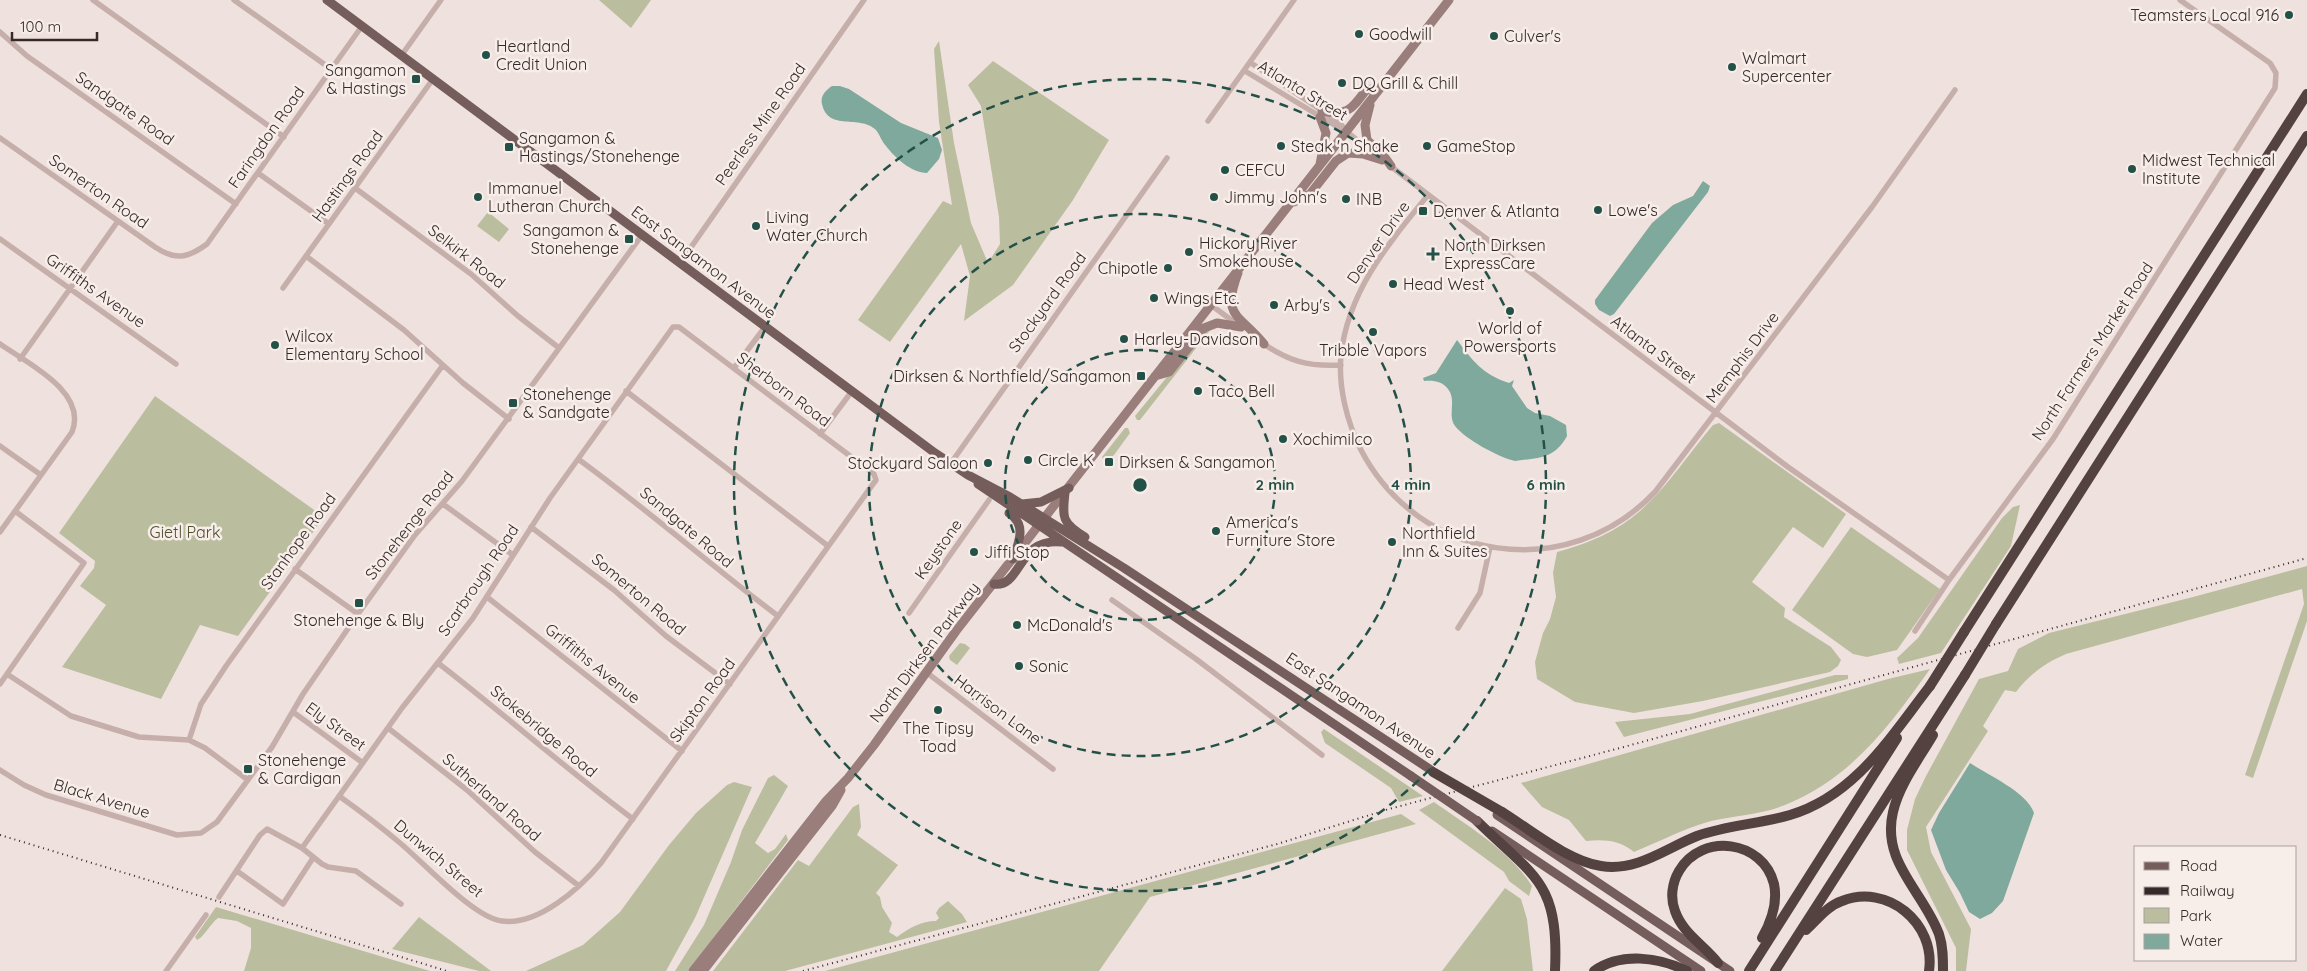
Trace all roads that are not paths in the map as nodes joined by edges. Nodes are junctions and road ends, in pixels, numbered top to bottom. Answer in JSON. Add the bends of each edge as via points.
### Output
{"nodes":[{"id":1,"x":93,"y":0,"type":"edge"},
{"id":2,"x":234,"y":0,"type":"edge"},
{"id":3,"x":327,"y":0,"type":"edge"},
{"id":4,"x":441,"y":0,"type":"edge"},
{"id":5,"x":864,"y":0,"type":"edge"},
{"id":6,"x":1294,"y":0,"type":"edge"},
{"id":7,"x":2180,"y":0,"type":"edge"},
{"id":8,"x":1447,"y":2,"type":"edge"},
{"id":9,"x":362,"y":26,"type":"junction"},
{"id":10,"x":0,"y":32,"type":"edge"},
{"id":11,"x":402,"y":56,"type":"junction"},
{"id":12,"x":1251,"y":63,"type":"junction"},
{"id":13,"x":331,"y":69,"type":"junction"},
{"id":14,"x":1245,"y":71,"type":"junction"},
{"id":15,"x":433,"y":79,"type":"junction"},
{"id":16,"x":1380,"y":88,"type":"junction"},
{"id":17,"x":1955,"y":90,"type":"dead end"},
{"id":18,"x":2307,"y":94,"type":"edge"},
{"id":19,"x":1371,"y":101,"type":"junction"},
{"id":20,"x":1321,"y":114,"type":"junction"},
{"id":21,"x":1208,"y":122,"type":"dead end"},
{"id":22,"x":1347,"y":132,"type":"junction"},
{"id":23,"x":2307,"y":136,"type":"edge"},
{"id":24,"x":284,"y":137,"type":"junction"},
{"id":25,"x":0,"y":138,"type":"edge"},
{"id":26,"x":1167,"y":158,"type":"dead end"},
{"id":27,"x":1382,"y":160,"type":"junction"},
{"id":28,"x":1391,"y":166,"type":"junction"},
{"id":29,"x":1320,"y":167,"type":"junction"},
{"id":30,"x":258,"y":173,"type":"junction"},
{"id":31,"x":355,"y":188,"type":"junction"},
{"id":32,"x":1428,"y":195,"type":"junction"},
{"id":33,"x":236,"y":204,"type":"junction"},
{"id":34,"x":1291,"y":204,"type":"junction"},
{"id":35,"x":118,"y":221,"type":"junction"},
{"id":36,"x":329,"y":224,"type":"junction"},
{"id":37,"x":642,"y":234,"type":"junction"},
{"id":38,"x":0,"y":239,"type":"edge"},
{"id":39,"x":306,"y":256,"type":"junction"},
{"id":40,"x":187,"y":259,"type":"joint"},
{"id":41,"x":680,"y":263,"type":"junction"},
{"id":42,"x":1242,"y":264,"type":"junction"},
{"id":43,"x":283,"y":288,"type":"dead end"},
{"id":44,"x":70,"y":289,"type":"junction"},
{"id":45,"x":1211,"y":305,"type":"junction"},
{"id":46,"x":675,"y":326,"type":"joint"},
{"id":47,"x":765,"y":326,"type":"junction"},
{"id":48,"x":1241,"y":327,"type":"junction"},
{"id":49,"x":0,"y":344,"type":"edge"},
{"id":50,"x":1264,"y":344,"type":"junction"},
{"id":51,"x":559,"y":348,"type":"junction"},
{"id":52,"x":20,"y":359,"type":"junction"},
{"id":53,"x":176,"y":364,"type":"dead end"},
{"id":54,"x":443,"y":365,"type":"junction"},
{"id":55,"x":1341,"y":365,"type":"junction"},
{"id":56,"x":734,"y":368,"type":"junction"},
{"id":57,"x":1154,"y":376,"type":"junction"},
{"id":58,"x":626,"y":391,"type":"junction"},
{"id":59,"x":852,"y":391,"type":"junction"},
{"id":60,"x":1716,"y":413,"type":"junction"},
{"id":61,"x":509,"y":419,"type":"junction"},
{"id":62,"x":820,"y":434,"type":"junction"},
{"id":63,"x":0,"y":446,"type":"edge"},
{"id":64,"x":578,"y":459,"type":"junction"},
{"id":65,"x":951,"y":463,"type":"junction"},
{"id":66,"x":968,"y":474,"type":"junction"},
{"id":67,"x":41,"y":475,"type":"junction"},
{"id":68,"x":875,"y":477,"type":"joint"},
{"id":69,"x":984,"y":490,"type":"junction"},
{"id":70,"x":1067,"y":490,"type":"junction"},
{"id":71,"x":989,"y":500,"type":"junction"},
{"id":72,"x":443,"y":504,"type":"junction"},
{"id":73,"x":1022,"y":504,"type":"junction"},
{"id":74,"x":15,"y":511,"type":"junction"},
{"id":75,"x":1042,"y":523,"type":"junction"},
{"id":76,"x":531,"y":527,"type":"junction"},
{"id":77,"x":0,"y":532,"type":"edge"},
{"id":78,"x":1062,"y":542,"type":"junction"},
{"id":79,"x":828,"y":546,"type":"junction"},
{"id":80,"x":1490,"y":547,"type":"junction"},
{"id":81,"x":514,"y":555,"type":"junction"},
{"id":82,"x":1013,"y":559,"type":"junction"},
{"id":83,"x":1124,"y":568,"type":"junction"},
{"id":84,"x":296,"y":569,"type":"junction"},
{"id":85,"x":1949,"y":580,"type":"junction"},
{"id":86,"x":994,"y":584,"type":"junction"},
{"id":87,"x":487,"y":597,"type":"junction"},
{"id":88,"x":1112,"y":600,"type":"dead end"},
{"id":89,"x":910,"y":613,"type":"dead end"},
{"id":90,"x":358,"y":614,"type":"junction"},
{"id":91,"x":778,"y":616,"type":"junction"},
{"id":92,"x":1458,"y":628,"type":"dead end"},
{"id":93,"x":1915,"y":631,"type":"dead end"},
{"id":94,"x":438,"y":663,"type":"junction"},
{"id":95,"x":926,"y":672,"type":"junction"},
{"id":96,"x":7,"y":674,"type":"junction"},
{"id":97,"x":1964,"y":677,"type":"junction"},
{"id":98,"x":0,"y":684,"type":"edge"},
{"id":99,"x":730,"y":684,"type":"junction"},
{"id":100,"x":1930,"y":686,"type":"junction"},
{"id":101,"x":292,"y":712,"type":"junction"},
{"id":102,"x":388,"y":728,"type":"junction"},
{"id":103,"x":189,"y":740,"type":"junction"},
{"id":104,"x":682,"y":751,"type":"junction"},
{"id":105,"x":1322,"y":755,"type":"dead end"},
{"id":106,"x":363,"y":763,"type":"junction"},
{"id":107,"x":1054,"y":769,"type":"dead end"},
{"id":108,"x":0,"y":770,"type":"edge"},
{"id":109,"x":1432,"y":771,"type":"joint"},
{"id":110,"x":848,"y":778,"type":"junction"},
{"id":111,"x":248,"y":780,"type":"junction"},
{"id":112,"x":340,"y":796,"type":"junction"},
{"id":113,"x":1500,"y":813,"type":"junction"},
{"id":114,"x":633,"y":819,"type":"junction"},
{"id":115,"x":1477,"y":821,"type":"junction"},
{"id":116,"x":201,"y":833,"type":"joint"},
{"id":117,"x":302,"y":848,"type":"junction"},
{"id":118,"x":313,"y":858,"type":"junction"},
{"id":119,"x":237,"y":871,"type":"junction"},
{"id":120,"x":579,"y":886,"type":"junction"},
{"id":121,"x":218,"y":896,"type":"dead end"},
{"id":122,"x":401,"y":904,"type":"dead end"},
{"id":123,"x":206,"y":915,"type":"dead end"},
{"id":124,"x":528,"y":918,"type":"joint"},
{"id":125,"x":1793,"y":943,"type":"junction"},
{"id":126,"x":1755,"y":960,"type":"junction"},
{"id":127,"x":1718,"y":963,"type":"junction"},
{"id":128,"x":166,"y":971,"type":"edge"},
{"id":129,"x":693,"y":971,"type":"edge"},
{"id":130,"x":703,"y":971,"type":"edge"},
{"id":131,"x":1555,"y":971,"type":"edge"},
{"id":132,"x":1594,"y":971,"type":"edge"},
{"id":133,"x":1687,"y":971,"type":"edge"},
{"id":134,"x":1700,"y":971,"type":"edge"},
{"id":135,"x":1730,"y":971,"type":"edge"},
{"id":136,"x":1749,"y":971,"type":"edge"},
{"id":137,"x":1775,"y":971,"type":"edge"},
{"id":138,"x":1928,"y":971,"type":"edge"},
{"id":139,"x":1943,"y":971,"type":"edge"}],
"edges":[{"from":1,"to":24,"type":"street"},
{"from":2,"to":13,"type":"street"},
{"from":3,"to":9,"type":"main road","name":"East Sangamon Avenue"},
{"from":4,"to":11,"type":"street"},
{"from":5,"to":41,"type":"street","name":"Peerless Mine Road"},
{"from":6,"to":12,"type":"street"},
{"from":7,"to":85,"type":"street","name":"North Farmers Market Road","via":[[2270,63],[2276,77],[2276,88],[2053,440]]},
{"from":8,"to":16,"type":"street","name":"North Dirksen Parkway"},
{"from":9,"to":11,"type":"main road","name":"East Sangamon Avenue"},
{"from":9,"to":13,"type":"street","name":"Faringdon Road"},
{"from":10,"to":33,"type":"street","name":"Sandgate Road","via":[[28,56]]},
{"from":11,"to":15,"type":"main road","name":"East Sangamon Avenue"},
{"from":12,"to":14,"type":"street"},
{"from":12,"to":20,"type":"street","name":"Atlanta Street"},
{"from":13,"to":24,"type":"street","name":"Faringdon Road"},
{"from":14,"to":20,"type":"street","name":"Atlanta Street"},
{"from":14,"to":21,"type":"street"},
{"from":15,"to":31,"type":"street","name":"Hastings Road"},
{"from":15,"to":37,"type":"main road","name":"East Sangamon Avenue"},
{"from":16,"to":19,"type":"street","name":"North Dirksen Parkway"},
{"from":16,"to":20,"type":"street","via":[[1366,90],[1346,112]]},
{"from":17,"to":60,"type":"street","name":"Memphis Drive","via":[[1872,207]]},
{"from":18,"to":100,"type":"highway","bridge":true},
{"from":19,"to":22,"type":"street","name":"North Dirksen Parkway"},
{"from":19,"to":28,"type":"street","via":[[1365,125],[1366,140]]},
{"from":20,"to":22,"type":"street","name":"Atlanta Street","via":[[1339,122]]},
{"from":20,"to":29,"type":"street","via":[[1326,135]]},
{"from":22,"to":27,"type":"street","name":"Atlanta Street"},
{"from":22,"to":29,"type":"street","name":"North Dirksen Parkway"},
{"from":23,"to":97,"type":"highway","bridge":true},
{"from":24,"to":30,"type":"street","name":"Faringdon Road"},
{"from":25,"to":35,"type":"street","name":"Somerton Road"},
{"from":26,"to":65,"type":"street","name":"Stockyard Road"},
{"from":27,"to":28,"type":"street","name":"Atlanta Street"},
{"from":27,"to":34,"type":"street","via":[[1348,153],[1336,161],[1310,194]]},
{"from":28,"to":32,"type":"street","name":"Atlanta Street"},
{"from":29,"to":34,"type":"street","name":"North Dirksen Parkway"},
{"from":30,"to":33,"type":"street","name":"Faringdon Road"},
{"from":30,"to":36,"type":"street"},
{"from":31,"to":36,"type":"street","name":"Hastings Road"},
{"from":31,"to":51,"type":"street","name":"Selkirk Road","via":[[471,274]]},
{"from":32,"to":55,"type":"street","name":"Denver Drive","via":[[1362,286],[1349,319]]},
{"from":32,"to":60,"type":"street","name":"Atlanta Street"},
{"from":33,"to":40,"type":"street","name":"Faringdon Road","via":[[207,244]]},
{"from":34,"to":42,"type":"street","name":"North Dirksen Parkway"},
{"from":35,"to":40,"type":"street","name":"Somerton Road","via":[[161,251]]},
{"from":35,"to":44,"type":"street"},
{"from":36,"to":39,"type":"street","name":"Hastings Road"},
{"from":37,"to":41,"type":"main road","name":"East Sangamon Avenue"},
{"from":37,"to":51,"type":"street","name":"Stonehenge Road"},
{"from":38,"to":44,"type":"street","name":"Griffiths Avenue"},
{"from":39,"to":43,"type":"street","name":"Hastings Road"},
{"from":39,"to":54,"type":"street","via":[[404,330]]},
{"from":41,"to":47,"type":"main road","name":"East Sangamon Avenue"},
{"from":42,"to":45,"type":"street","name":"North Dirksen Parkway"},
{"from":42,"to":50,"type":"street","via":[[1231,293],[1231,306],[1236,317]]},
{"from":44,"to":52,"type":"street"},
{"from":44,"to":53,"type":"street","name":"Griffiths Avenue"},
{"from":45,"to":48,"type":"street"},
{"from":45,"to":57,"type":"street","name":"North Dirksen Parkway"},
{"from":46,"to":56,"type":"street","name":"Sherborn Road"},
{"from":46,"to":58,"type":"street","name":"Scarbrough Road"},
{"from":47,"to":56,"type":"street"},
{"from":47,"to":59,"type":"main road","name":"East Sangamon Avenue"},
{"from":48,"to":50,"type":"street"},
{"from":48,"to":57,"type":"street","via":[[1222,323],[1204,328],[1169,372]]},
{"from":49,"to":52,"type":"street"},
{"from":50,"to":55,"type":"street","via":[[1296,362]]},
{"from":51,"to":61,"type":"street","name":"Stonehenge Road"},
{"from":52,"to":67,"type":"street","via":[[62,389],[77,408],[72,432]]},
{"from":54,"to":61,"type":"street"},
{"from":54,"to":84,"type":"street","name":"Stanhope Road"},
{"from":55,"to":80,"type":"street","name":"Denver Drive","via":[[1344,398],[1352,430],[1368,462],[1388,490],[1406,508],[1434,527],[1461,540]]},
{"from":56,"to":62,"type":"street","name":"Sherborn Road"},
{"from":57,"to":70,"type":"street","name":"North Dirksen Parkway"},
{"from":58,"to":64,"type":"street","name":"Scarbrough Road"},
{"from":58,"to":79,"type":"street"},
{"from":59,"to":62,"type":"street"},
{"from":59,"to":65,"type":"main road","name":"East Sangamon Avenue"},
{"from":60,"to":80,"type":"street","name":"Memphis Drive","via":[[1655,492],[1608,529],[1556,547],[1527,550]]},
{"from":60,"to":85,"type":"street","name":"Atlanta Street","via":[[1812,485]]},
{"from":61,"to":72,"type":"street","name":"Stonehenge Road"},
{"from":62,"to":68,"type":"street","name":"Sherborn Road"},
{"from":63,"to":67,"type":"street"},
{"from":64,"to":76,"type":"street","name":"Scarbrough Road"},
{"from":64,"to":91,"type":"street","name":"Sandgate Road"},
{"from":65,"to":66,"type":"main road","name":"East Sangamon Avenue"},
{"from":66,"to":69,"type":"main road","name":"East Sangamon Avenue"},
{"from":66,"to":73,"type":"main road","name":"East Sangamon Avenue"},
{"from":67,"to":74,"type":"street"},
{"from":68,"to":79,"type":"street","name":"Skipton Road"},
{"from":69,"to":71,"type":"main road"},
{"from":69,"to":75,"type":"main road","name":"East Sangamon Avenue"},
{"from":70,"to":73,"type":"main road","via":[[1040,502]]},
{"from":70,"to":75,"type":"street","name":"North Dirksen Parkway"},
{"from":70,"to":83,"type":"main road","via":[[1063,513],[1068,525],[1109,553]]},
{"from":71,"to":82,"type":"main road","via":[[1018,520],[1020,539]]},
{"from":71,"to":89,"type":"street","name":"Keystone"},
{"from":72,"to":81,"type":"street"},
{"from":72,"to":90,"type":"street","name":"Stonehenge Road","via":[[415,535]]},
{"from":73,"to":75,"type":"main road","name":"East Sangamon Avenue"},
{"from":74,"to":77,"type":"street"},
{"from":74,"to":96,"type":"street","via":[[84,563]]},
{"from":75,"to":78,"type":"main road","name":"East Sangamon Avenue"},
{"from":75,"to":82,"type":"street","name":"North Dirksen Parkway"},
{"from":75,"to":83,"type":"main road","name":"East Sangamon Avenue"},
{"from":76,"to":81,"type":"street","name":"Scarbrough Road"},
{"from":76,"to":99,"type":"street","name":"Somerton Road"},
{"from":78,"to":86,"type":"main road","via":[[1047,541],[1035,546],[1008,580]]},
{"from":78,"to":115,"type":"main road","name":"East Sangamon Avenue","bridge":true},
{"from":79,"to":91,"type":"street","name":"Skipton Road"},
{"from":80,"to":92,"type":"street","via":[[1480,593]]},
{"from":81,"to":87,"type":"street","name":"Scarbrough Road"},
{"from":82,"to":86,"type":"street","name":"North Dirksen Parkway"},
{"from":83,"to":109,"type":"main road","name":"East Sangamon Avenue"},
{"from":84,"to":90,"type":"street"},
{"from":84,"to":103,"type":"street","name":"Stanhope Road","via":[[201,704]]},
{"from":85,"to":93,"type":"street","name":"North Farmers Market Road"},
{"from":86,"to":95,"type":"street","name":"North Dirksen Parkway"},
{"from":87,"to":94,"type":"street","name":"Scarbrough Road"},
{"from":87,"to":104,"type":"street","name":"Griffiths Avenue"},
{"from":88,"to":105,"type":"street"},
{"from":90,"to":101,"type":"street","name":"Stonehenge Road"},
{"from":91,"to":99,"type":"street","name":"Skipton Road"},
{"from":94,"to":102,"type":"street","name":"Scarbrough Road"},
{"from":94,"to":114,"type":"street","name":"Stokebridge Road"},
{"from":95,"to":107,"type":"street","name":"Harrison Lane"},
{"from":95,"to":110,"type":"street","name":"North Dirksen Parkway"},
{"from":96,"to":98,"type":"street"},
{"from":96,"to":103,"type":"street","via":[[58,708],[87,722],[139,737]]},
{"from":97,"to":125,"type":"highway"},
{"from":97,"to":139,"type":"highway","via":[[1963,684],[1900,791],[1892,823],[1892,843],[1897,861],[1938,932],[1943,951]]},
{"from":99,"to":104,"type":"street","name":"Skipton Road"},
{"from":100,"to":113,"type":"highway","via":[[1871,761],[1835,794],[1795,813],[1696,837],[1642,862],[1610,868],[1591,864],[1573,857]]},
{"from":100,"to":126,"type":"highway"},
{"from":101,"to":106,"type":"street","name":"Ely Street"},
{"from":101,"to":111,"type":"street","name":"Stonehenge Road"},
{"from":102,"to":106,"type":"street","name":"Scarbrough Road"},
{"from":102,"to":120,"type":"street","name":"Sutherland Road"},
{"from":103,"to":111,"type":"street"},
{"from":104,"to":114,"type":"street","name":"Skipton Road"},
{"from":106,"to":112,"type":"street","name":"Scarbrough Road"},
{"from":108,"to":116,"type":"street","name":"Black Avenue","via":[[46,795],[177,835]]},
{"from":109,"to":113,"type":"highway","bridge":true},
{"from":110,"to":129,"type":"street","name":"North Dirksen Parkway","via":[[826,801]]},
{"from":110,"to":130,"type":"street","name":"North Dirksen Parkway","via":[[832,806]]},
{"from":111,"to":116,"type":"street","name":"Stonehenge Road","via":[[217,822]]},
{"from":112,"to":117,"type":"street","name":"Scarbrough Road"},
{"from":112,"to":124,"type":"street","name":"Dunwich Street","via":[[485,915],[503,921]]},
{"from":113,"to":127,"type":"main road"},
{"from":114,"to":120,"type":"street","name":"Skipton Road","via":[[601,863]]},
{"from":115,"to":131,"type":"highway","via":[[1528,869],[1544,889],[1556,929]]},
{"from":115,"to":134,"type":"main road","name":"East Sangamon Avenue"},
{"from":117,"to":118,"type":"street"},
{"from":117,"to":119,"type":"street","via":[[267,829]]},
{"from":118,"to":119,"type":"street","via":[[283,904]]},
{"from":118,"to":122,"type":"street","via":[[328,867],[356,870]]},
{"from":119,"to":121,"type":"street"},
{"from":120,"to":124,"type":"street","name":"Skipton Road"},
{"from":123,"to":128,"type":"street"},
{"from":125,"to":137,"type":"highway"},
{"from":125,"to":138,"type":"highway","via":[[1840,901],[1876,897],[1902,908],[1918,925],[1928,947]]},
{"from":126,"to":127,"type":"highway","via":[[1772,914],[1774,884],[1763,863],[1750,852],[1735,846],[1718,846],[1701,850],[1687,860],[1674,883],[1673,902],[1686,932]]},
{"from":126,"to":136,"type":"highway"},
{"from":127,"to":135,"type":"main road"},
{"from":132,"to":133,"type":"highway","via":[[1615,961],[1645,958]]}]}
